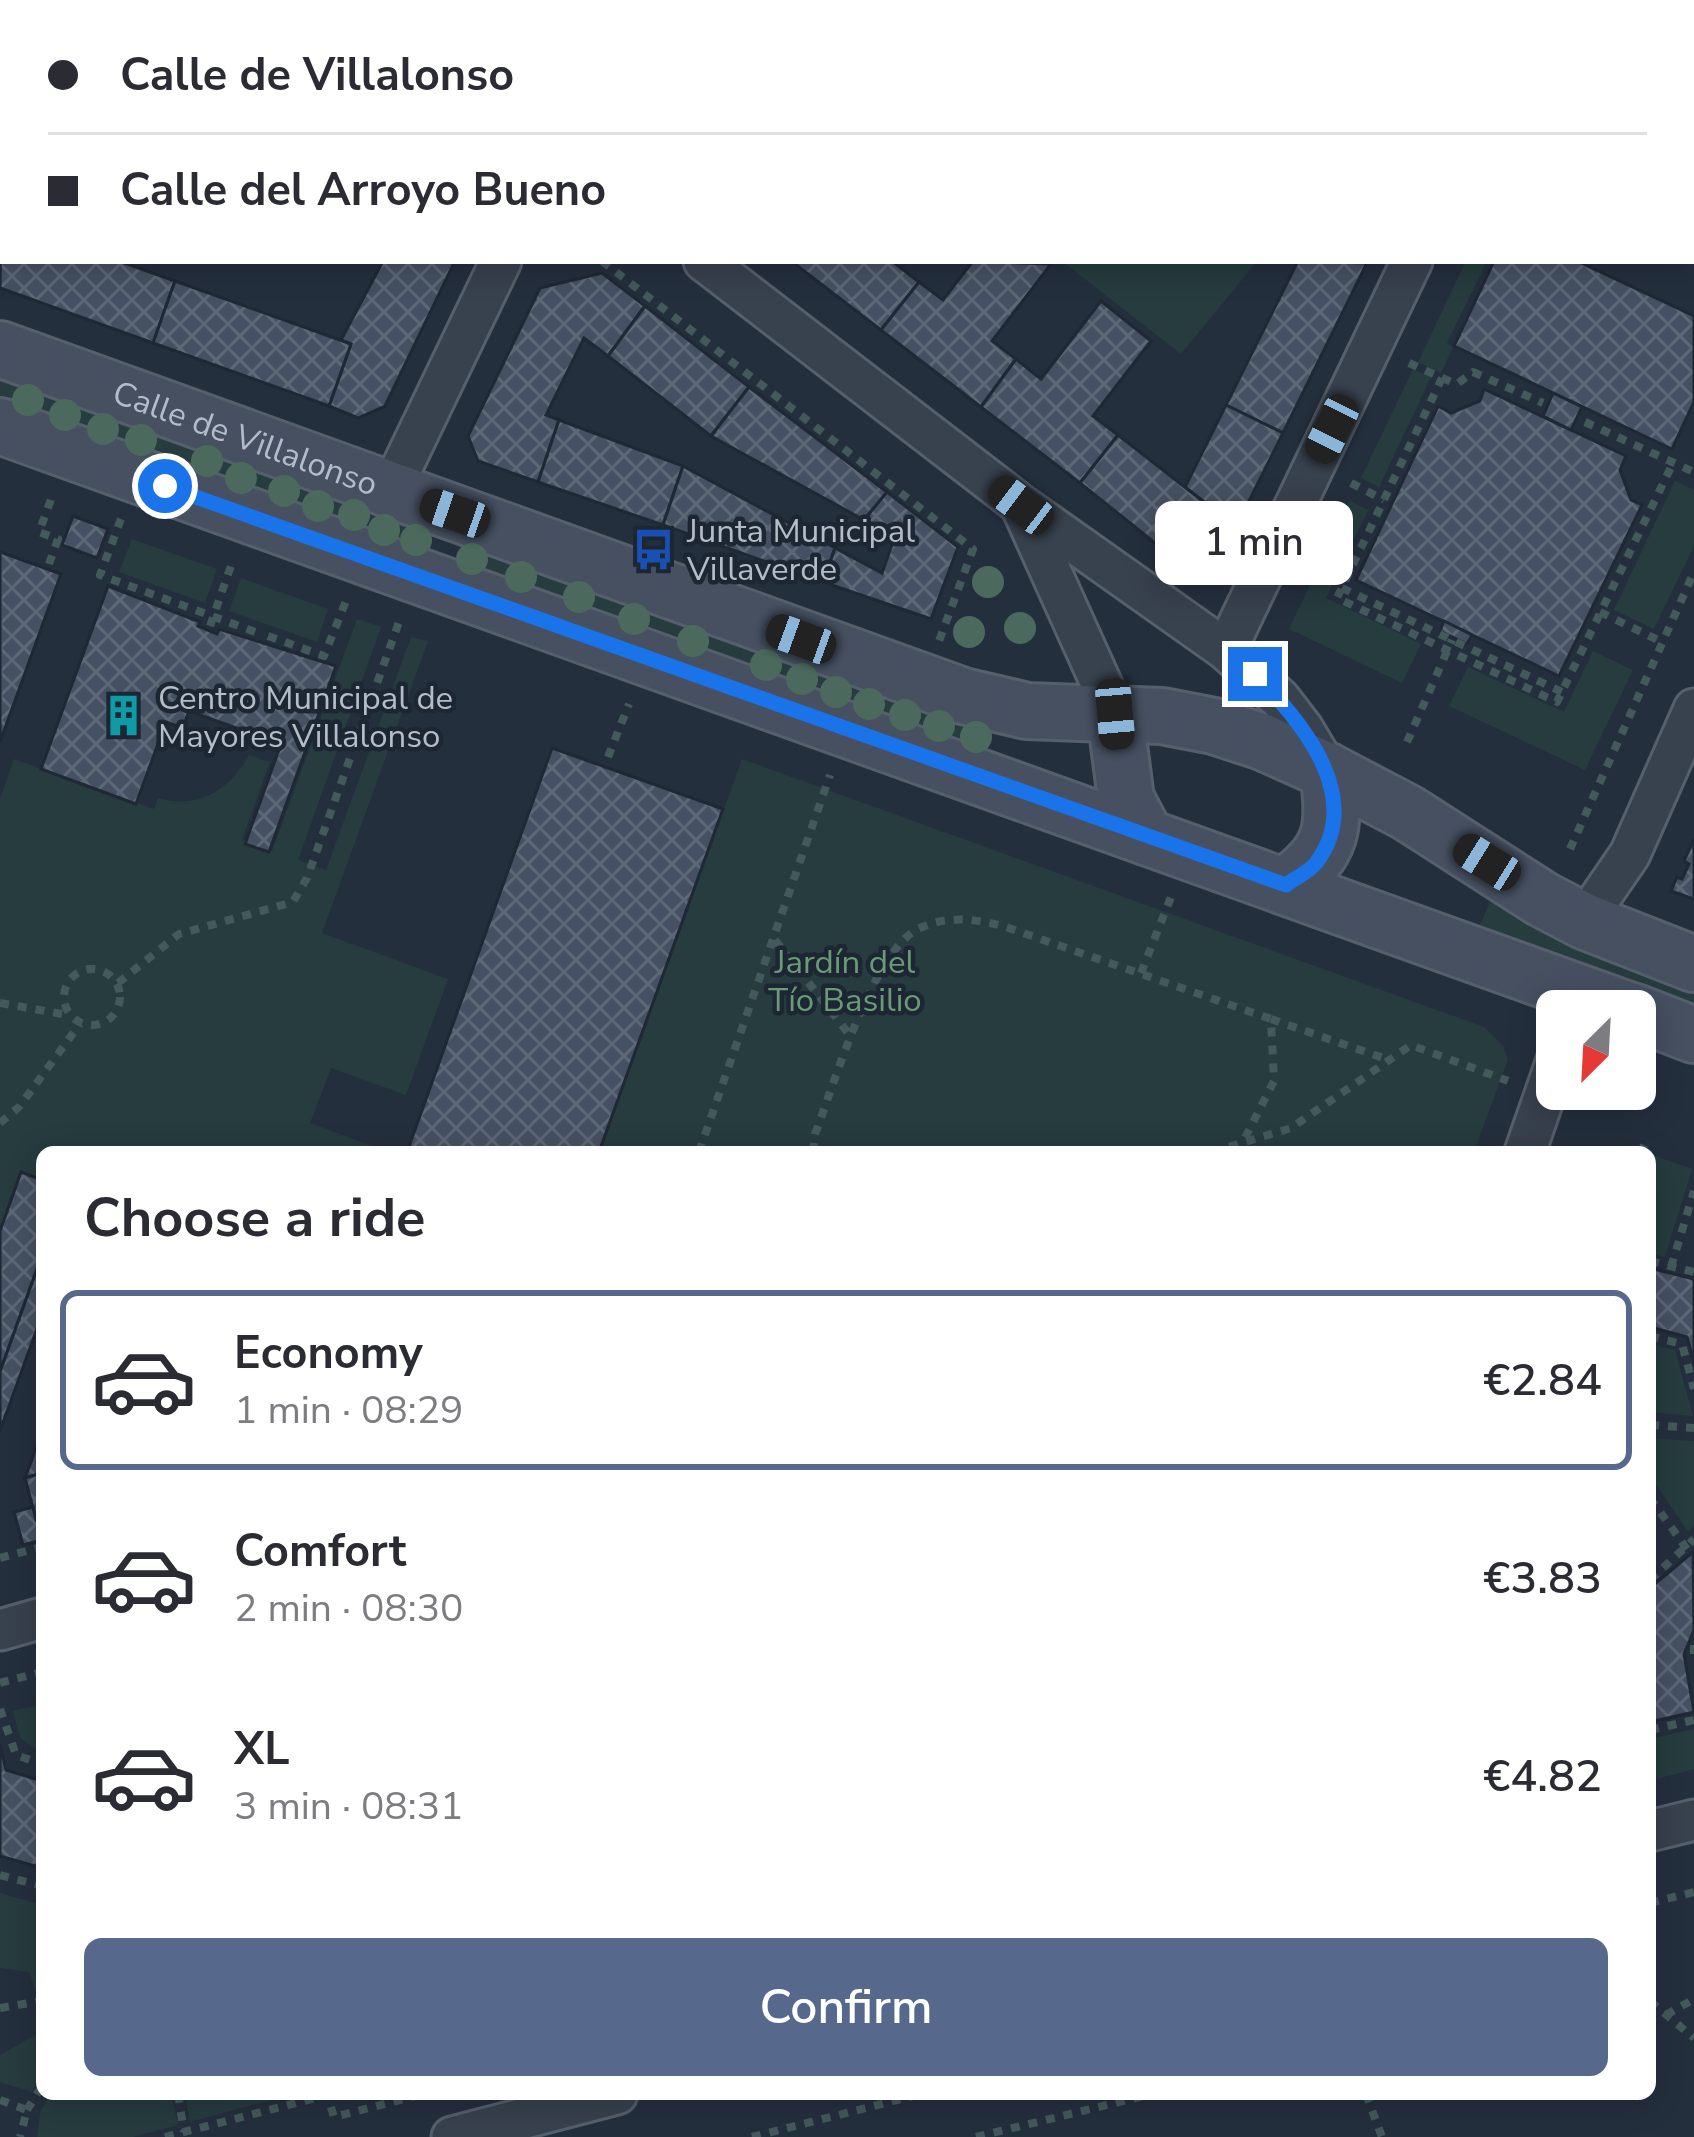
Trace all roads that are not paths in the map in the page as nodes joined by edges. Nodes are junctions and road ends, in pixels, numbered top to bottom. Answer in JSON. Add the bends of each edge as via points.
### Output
{"nodes":[{"id":1,"x":500,"y":264,"type":"edge"},
{"id":2,"x":708,"y":264,"type":"edge"},
{"id":3,"x":1411,"y":264,"type":"edge"},
{"id":4,"x":0,"y":349,"type":"edge"},
{"id":5,"x":0,"y":426,"type":"edge"},
{"id":6,"x":391,"y":490,"type":"junction"},
{"id":7,"x":1021,"y":505,"type":"junction"},
{"id":8,"x":1226,"y":650,"type":"junction"},
{"id":9,"x":1694,"y":709,"type":"edge"},
{"id":10,"x":1115,"y":714,"type":"junction"},
{"id":11,"x":1328,"y":770,"type":"junction"},
{"id":12,"x":1146,"y":837,"type":"junction"},
{"id":13,"x":1286,"y":885,"type":"junction"},
{"id":14,"x":1584,"y":921,"type":"junction"},
{"id":15,"x":1694,"y":964,"type":"edge"},
{"id":16,"x":1550,"y":990,"type":"edge"},
{"id":17,"x":1656,"y":1021,"type":"edge"},
{"id":18,"x":1694,"y":1035,"type":"edge"},
{"id":19,"x":1540,"y":1110,"type":"edge"},
{"id":20,"x":1528,"y":1146,"type":"edge"},
{"id":21,"x":36,"y":1620,"type":"edge"},
{"id":22,"x":0,"y":1630,"type":"edge"},
{"id":23,"x":1694,"y":1820,"type":"edge"},
{"id":24,"x":1656,"y":1830,"type":"edge"},
{"id":25,"x":593,"y":2100,"type":"edge"},
{"id":26,"x":452,"y":2137,"type":"edge"}],
"edges":[{"from":1,"to":6,"type":"street"},
{"from":2,"to":7,"type":"street"},
{"from":3,"to":8,"type":"street"},
{"from":4,"to":6,"type":"main road","name":"Calle de Villalonso"},
{"from":5,"to":12,"type":"main road"},
{"from":6,"to":10,"type":"main road","name":"Calle de Villalonso","via":[[963,696],[1028,711]]},
{"from":7,"to":8,"type":"street"},
{"from":7,"to":10,"type":"street"},
{"from":8,"to":11,"type":"street","via":[[1280,699]]},
{"from":9,"to":14,"type":"street","via":[[1630,854]]},
{"from":10,"to":11,"type":"main road","name":"Calle de Villalonso","via":[[1214,726]]},
{"from":10,"to":12,"type":"main road","via":[[1126,799]]},
{"from":11,"to":13,"type":"main road","via":[[1334,815],[1326,843],[1314,866]]},
{"from":11,"to":14,"type":"main road","name":"Calle de Villalonso"},
{"from":12,"to":13,"type":"main road"},
{"from":13,"to":16,"type":"main road"},
{"from":14,"to":15,"type":"main road","name":"Calle de Villalonso"},
{"from":17,"to":18,"type":"main road"},
{"from":19,"to":20,"type":"street"},
{"from":21,"to":22,"type":"street"},
{"from":23,"to":24,"type":"street"},
{"from":25,"to":26,"type":"street"}]}
